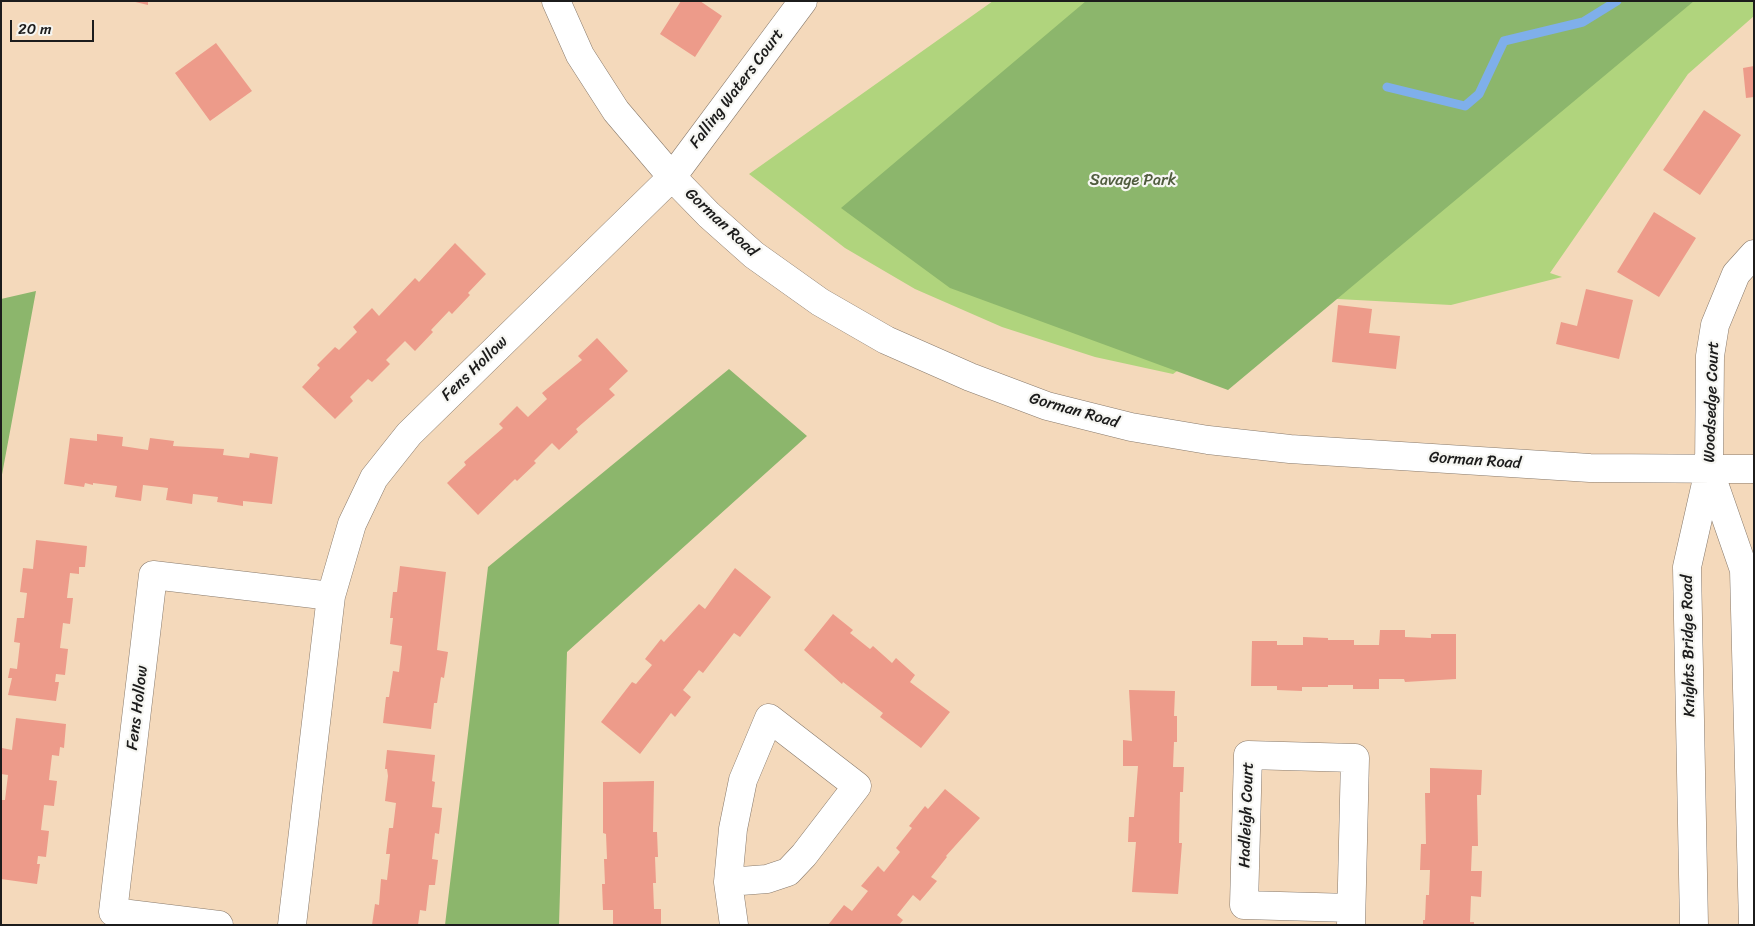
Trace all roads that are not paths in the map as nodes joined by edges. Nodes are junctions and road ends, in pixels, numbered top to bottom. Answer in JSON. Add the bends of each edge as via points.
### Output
{"nodes":[{"id":1,"x":556,"y":1,"type":"edge"},
{"id":2,"x":803,"y":1,"type":"edge"},
{"id":3,"x":672,"y":176,"type":"junction"},
{"id":4,"x":1754,"y":254,"type":"edge"},
{"id":5,"x":1754,"y":469,"type":"edge"},
{"id":6,"x":1710,"y":470,"type":"junction"},
{"id":7,"x":331,"y":596,"type":"junction"},
{"id":8,"x":728,"y":882,"type":"junction"},
{"id":9,"x":1351,"y":916,"type":"edge"},
{"id":10,"x":219,"y":925,"type":"edge"},
{"id":11,"x":292,"y":925,"type":"edge"},
{"id":12,"x":734,"y":925,"type":"edge"},
{"id":13,"x":1694,"y":925,"type":"edge"},
{"id":14,"x":1753,"y":925,"type":"edge"}],
"edges":[{"from":1,"to":3,"type":"street","name":"Gorman Road","via":[[580,55],[616,111]]},
{"from":2,"to":3,"type":"street","name":"Falling Waters Court"},
{"from":3,"to":6,"type":"street","name":"Gorman Road","via":[[754,255],[820,302],[886,340],[970,378],[1047,406],[1131,427],[1290,449],[1590,468]]},
{"from":3,"to":7,"type":"street","name":"Fens Hollow","via":[[408,434],[374,478],[352,524]]},
{"from":4,"to":6,"type":"street","name":"Woodsedge Court","via":[[1736,274],[1715,325],[1710,356]]},
{"from":5,"to":6,"type":"street","name":"Gorman Road"},
{"from":6,"to":13,"type":"street","name":"Knights Bridge Road","via":[[1687,567]]},
{"from":6,"to":14,"type":"street","via":[[1744,570]]},
{"from":7,"to":10,"type":"street","name":"Fens Hollow","via":[[153,575],[113,912]]},
{"from":7,"to":11,"type":"street","name":"Fens Hollow"},
{"from":8,"to":8,"type":"street","via":[[733,829],[743,780],[769,718],[857,786],[788,872],[767,880]]},
{"from":8,"to":12,"type":"street"},
{"from":9,"to":9,"type":"street","name":"Hadleigh Court","via":[[1355,758],[1248,755],[1244,905]]}]}
